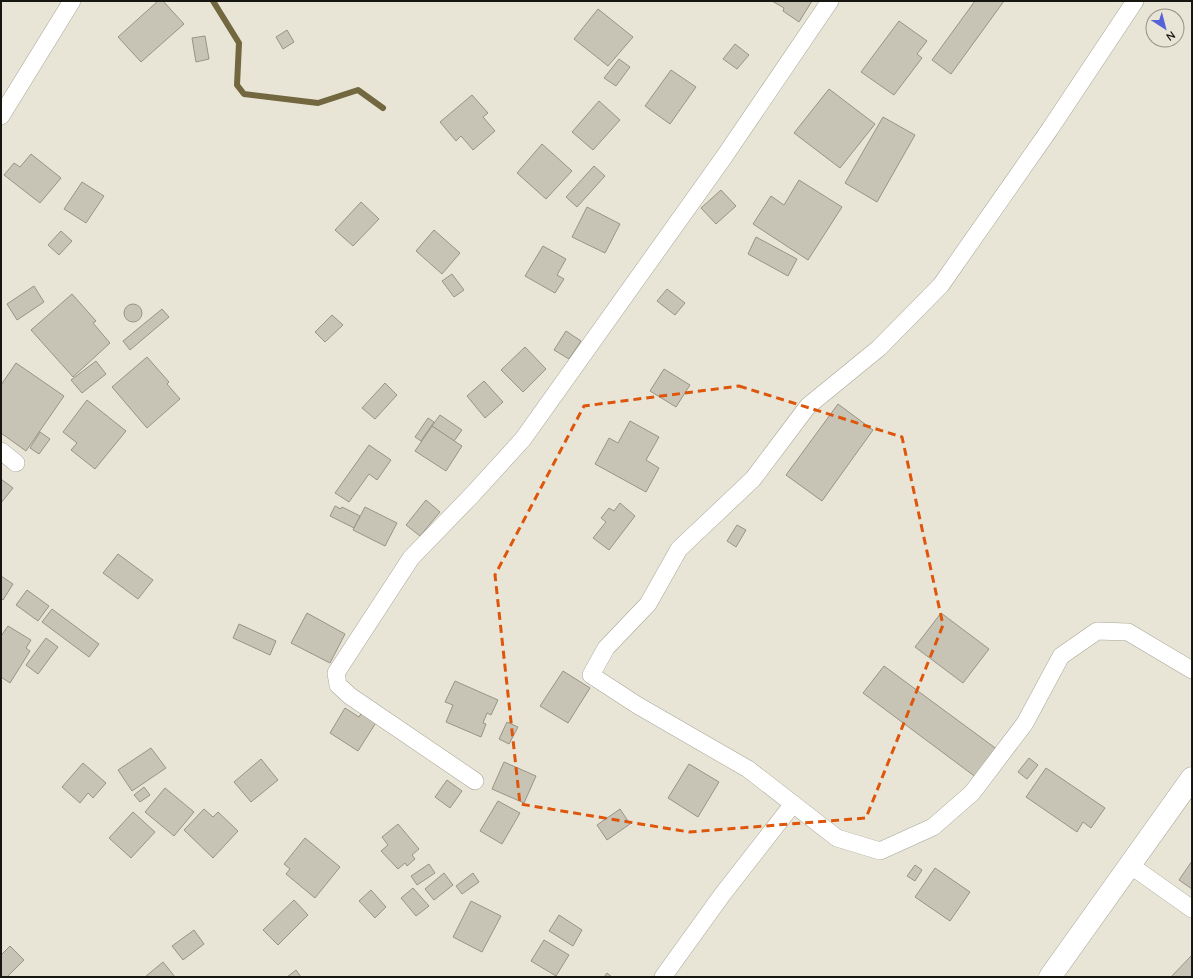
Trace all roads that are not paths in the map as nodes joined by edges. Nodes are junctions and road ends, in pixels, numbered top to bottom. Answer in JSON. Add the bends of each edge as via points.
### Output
{"nodes":[{"id":1,"x":72,"y":1,"type":"edge"},
{"id":2,"x":830,"y":1,"type":"edge"},
{"id":3,"x":1136,"y":1,"type":"edge"},
{"id":4,"x":1,"y":116,"type":"edge"},
{"id":5,"x":1,"y":451,"type":"edge"},
{"id":6,"x":16,"y":463,"type":"dead end"},
{"id":7,"x":1192,"y":670,"type":"edge"},
{"id":8,"x":1192,"y":778,"type":"edge"},
{"id":9,"x":475,"y":781,"type":"dead end"},
{"id":10,"x":794,"y":804,"type":"junction"},
{"id":11,"x":1130,"y":865,"type":"junction"},
{"id":12,"x":1192,"y":909,"type":"edge"},
{"id":13,"x":662,"y":977,"type":"edge"},
{"id":14,"x":1050,"y":977,"type":"edge"}],
"edges":[{"from":1,"to":4,"type":"street"},
{"from":2,"to":9,"type":"street","via":[[724,157],[523,438],[411,558],[336,673],[338,685],[350,696]]},
{"from":3,"to":10,"type":"street","via":[[941,285],[879,348],[808,406],[753,479],[679,549],[648,604],[606,648],[591,675],[637,705],[748,769]]},
{"from":5,"to":6,"type":"street"},
{"from":7,"to":10,"type":"street","via":[[1128,632],[1097,631],[1061,656],[1025,723],[972,793],[933,828],[880,851],[837,838]]},
{"from":8,"to":11,"type":"street"},
{"from":10,"to":13,"type":"street","via":[[722,895]]},
{"from":11,"to":12,"type":"street"},
{"from":11,"to":14,"type":"street"}]}
